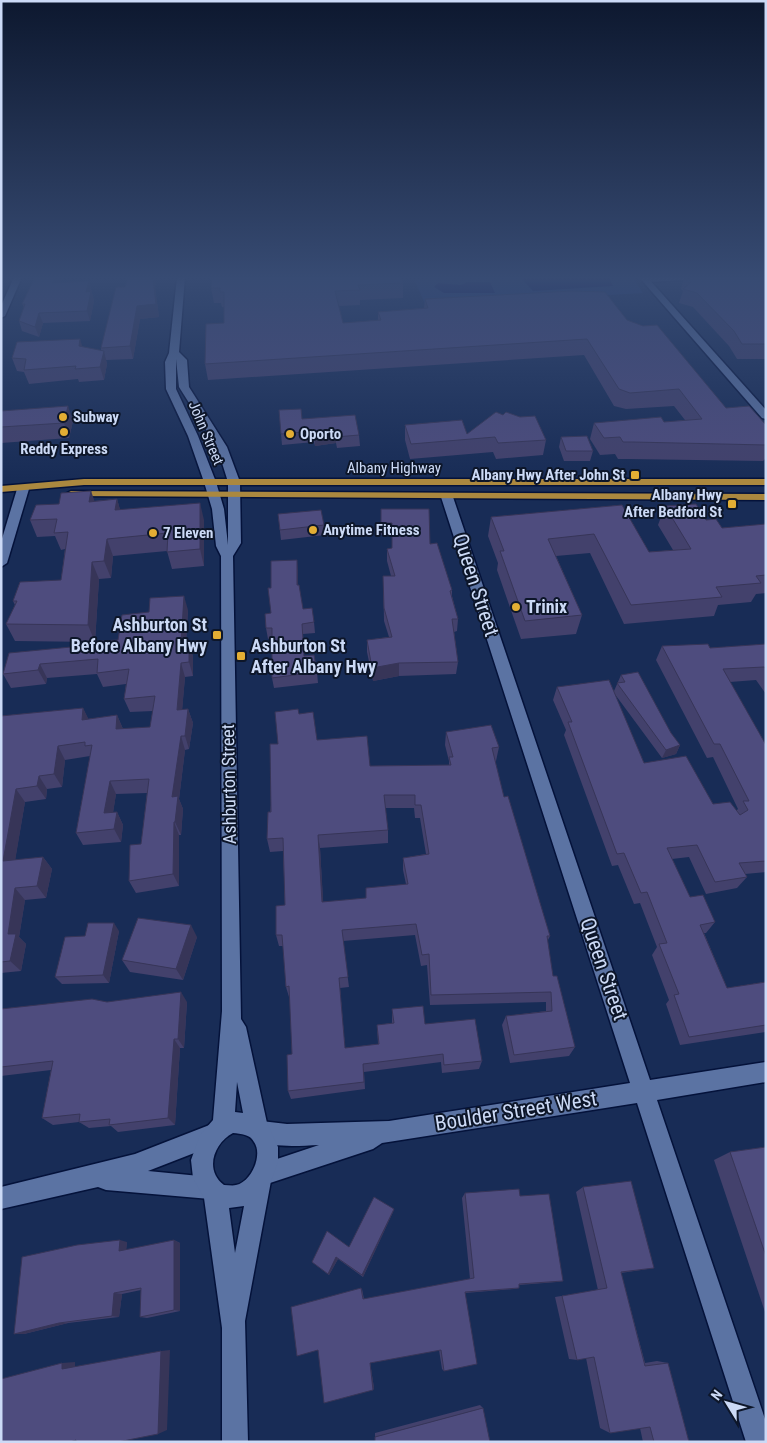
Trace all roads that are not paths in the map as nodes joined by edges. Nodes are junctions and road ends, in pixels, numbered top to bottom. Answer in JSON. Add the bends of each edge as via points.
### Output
{"nodes":[{"id":1,"x":175,"y":344,"type":"edge"},
{"id":2,"x":703,"y":344,"type":"edge"},
{"id":3,"x":174,"y":353,"type":"junction"},
{"id":4,"x":766,"y":416,"type":"edge"},
{"id":5,"x":210,"y":482,"type":"junction"},
{"id":6,"x":234,"y":482,"type":"junction"},
{"id":7,"x":766,"y":482,"type":"edge"},
{"id":8,"x":1,"y":489,"type":"edge"},
{"id":9,"x":23,"y":489,"type":"junction"},
{"id":10,"x":214,"y":495,"type":"junction"},
{"id":11,"x":235,"y":495,"type":"junction"},
{"id":12,"x":447,"y":497,"type":"junction"},
{"id":13,"x":766,"y":497,"type":"edge"},
{"id":14,"x":227,"y":556,"type":"junction"},
{"id":15,"x":1,"y":563,"type":"edge"},
{"id":16,"x":232,"y":1011,"type":"junction"},
{"id":17,"x":766,"y":1072,"type":"edge"},
{"id":18,"x":644,"y":1091,"type":"junction"},
{"id":19,"x":218,"y":1130,"type":"junction"},
{"id":20,"x":259,"y":1130,"type":"junction"},
{"id":21,"x":389,"y":1132,"type":"junction"},
{"id":22,"x":262,"y":1177,"type":"junction"},
{"id":23,"x":94,"y":1178,"type":"junction"},
{"id":24,"x":213,"y":1191,"type":"junction"},
{"id":25,"x":1,"y":1198,"type":"edge"},
{"id":26,"x":234,"y":1328,"type":"junction"},
{"id":27,"x":235,"y":1442,"type":"edge"},
{"id":28,"x":759,"y":1442,"type":"edge"}],
"edges":[{"from":1,"to":3,"type":"street","name":"John Street"},
{"from":2,"to":4,"type":"street"},
{"from":3,"to":5,"type":"street","name":"John Street","via":[[170,362],[171,389]]},
{"from":3,"to":6,"type":"street","name":"John Street","via":[[182,360],[184,387],[222,447]]},
{"from":5,"to":6,"type":"highway","name":"Albany Highway"},
{"from":5,"to":9,"type":"highway","name":"Albany Highway","via":[[84,482]]},
{"from":5,"to":10,"type":"street","name":"John Street"},
{"from":6,"to":7,"type":"highway","name":"Albany Highway"},
{"from":6,"to":11,"type":"street","name":"John Street"},
{"from":8,"to":9,"type":"highway","name":"Albany Highway"},
{"from":9,"to":10,"type":"highway","name":"Albany Highway","via":[[70,494]]},
{"from":9,"to":15,"type":"street"},
{"from":10,"to":11,"type":"highway","name":"Albany Highway"},
{"from":10,"to":14,"type":"street","name":"Ashburton Street","via":[[222,546]]},
{"from":11,"to":12,"type":"highway","name":"Albany Highway"},
{"from":11,"to":14,"type":"street","name":"Ashburton Street","via":[[235,543]]},
{"from":12,"to":13,"type":"highway","name":"Albany Highway"},
{"from":12,"to":18,"type":"street","name":"Queen Street"},
{"from":14,"to":16,"type":"street","name":"Ashburton Street"},
{"from":16,"to":19,"type":"street","name":"Ashburton Street"},
{"from":16,"to":20,"type":"street","name":"Ashburton Street"},
{"from":17,"to":18,"type":"street","name":"Boulder Street West"},
{"from":18,"to":21,"type":"street","name":"Boulder Street West"},
{"from":18,"to":28,"type":"street","name":"Queen Street"},
{"from":19,"to":20,"type":"street","via":[[241,1122]]},
{"from":19,"to":23,"type":"street","via":[[174,1153]]},
{"from":19,"to":24,"type":"street","via":[[203,1152],[202,1162],[202,1172]]},
{"from":20,"to":21,"type":"street","name":"Boulder Street West","via":[[287,1136]]},
{"from":20,"to":22,"type":"street","via":[[268,1147]]},
{"from":21,"to":22,"type":"street","name":"Boulder Street West"},
{"from":22,"to":24,"type":"street","via":[[252,1189],[234,1197],[224,1197]]},
{"from":22,"to":26,"type":"street"},
{"from":23,"to":24,"type":"street","via":[[149,1181]]},
{"from":23,"to":25,"type":"street"},
{"from":24,"to":26,"type":"street"},
{"from":26,"to":27,"type":"street"}]}
